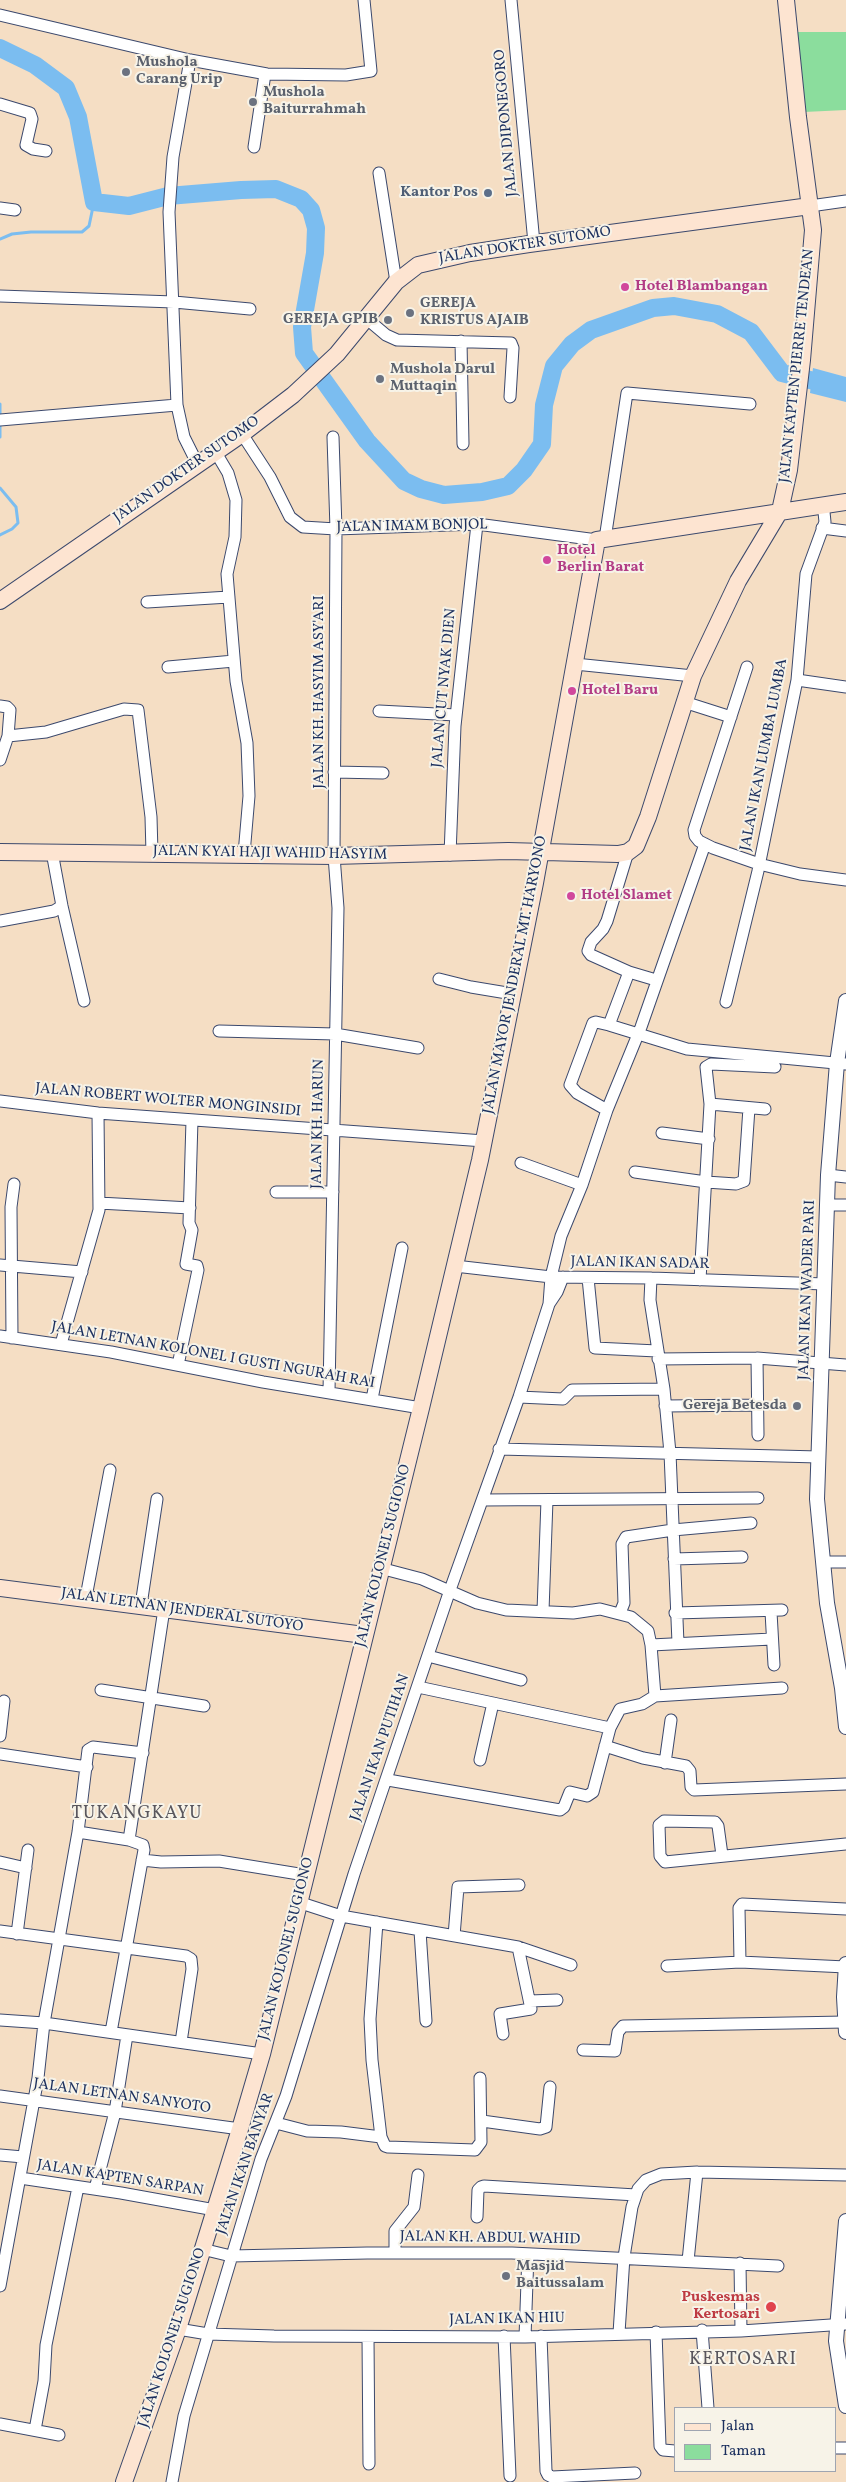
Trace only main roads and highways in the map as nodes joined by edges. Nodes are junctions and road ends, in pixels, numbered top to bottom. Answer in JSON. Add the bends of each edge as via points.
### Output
{"nodes":[{"id":1,"x":786,"y":0,"type":"edge"},
{"id":2,"x":810,"y":206,"type":"junction"},
{"id":3,"x":846,"y":502,"type":"edge"},
{"id":4,"x":780,"y":511,"type":"junction"},
{"id":5,"x":601,"y":539,"type":"joint"},
{"id":6,"x":0,"y":601,"type":"edge"},
{"id":7,"x":541,"y":851,"type":"junction"},
{"id":8,"x":0,"y":852,"type":"edge"},
{"id":9,"x":421,"y":1408,"type":"joint"},
{"id":10,"x":0,"y":1588,"type":"edge"},
{"id":11,"x":364,"y":1635,"type":"junction"},
{"id":12,"x":124,"y":2482,"type":"edge"}],
"edges":[{"from":1,"to":2,"type":"main road","name":"JALAN KAPTEN PIERRE TENDEAN"},
{"from":2,"to":4,"type":"main road","name":"JALAN KAPTEN PIERRE TENDEAN","via":[[813,230],[802,360],[791,460]]},
{"from":2,"to":6,"type":"main road","name":"JALAN DOKTER SUTOMO","via":[[534,243],[427,262],[411,269],[396,282],[337,354],[293,395],[242,434]]},
{"from":3,"to":4,"type":"main road","name":"JALAN IMAM BONJOL"},
{"from":4,"to":5,"type":"main road","name":"JALAN IMAM BONJOL"},
{"from":4,"to":7,"type":"main road","name":"JALAN KAPTEN PIERRE TENDEAN","via":[[745,567],[693,676],[636,846],[618,854]]},
{"from":5,"to":7,"type":"main road","name":"JALAN MAYOR JENDERAL MT. HARYONO"},
{"from":7,"to":8,"type":"main road","name":"JALAN KYAI HAJI WAHID HASYIM","via":[[334,856]]},
{"from":7,"to":9,"type":"main road","name":"JALAN MAYOR JENDERAL MT. HARYONO","via":[[484,1141]]},
{"from":9,"to":11,"type":"main road","name":"JALAN KOLONEL SUGIONO"},
{"from":10,"to":11,"type":"main road","name":"JALAN LETNAN JENDERAL SUTOYO"},
{"from":11,"to":12,"type":"main road","name":"JALAN KOLONEL SUGIONO","via":[[262,2054],[178,2329]]}]}
